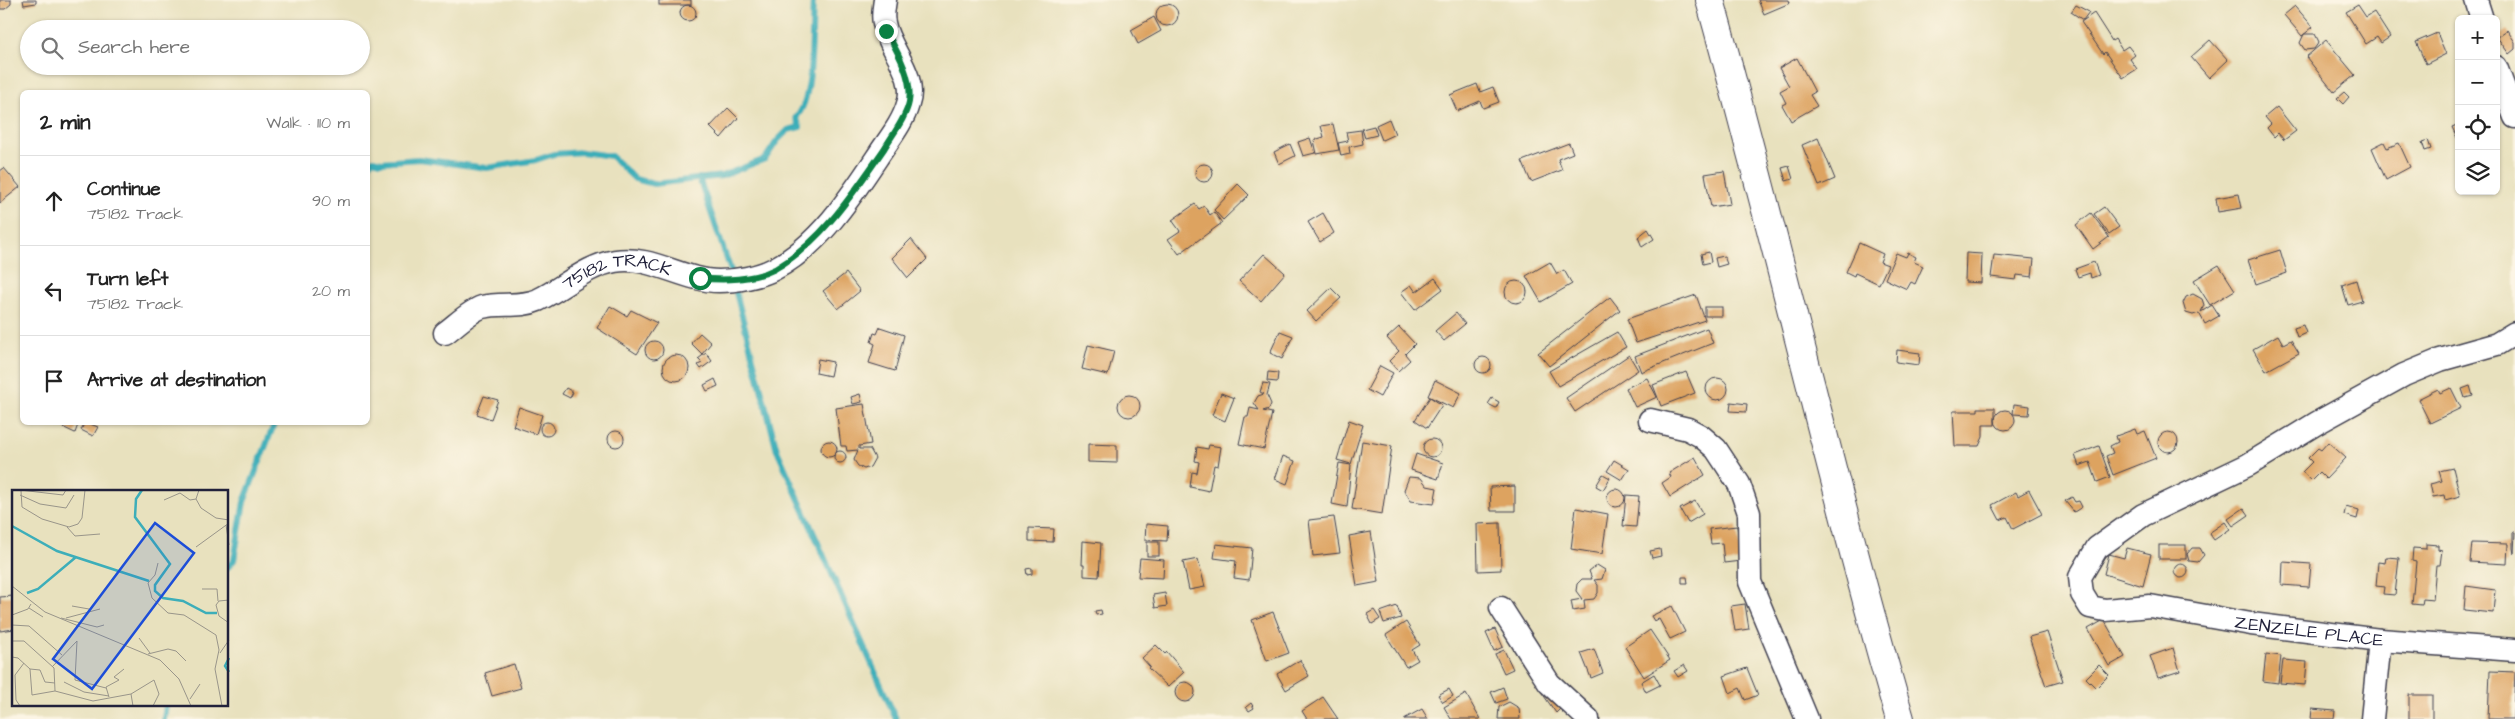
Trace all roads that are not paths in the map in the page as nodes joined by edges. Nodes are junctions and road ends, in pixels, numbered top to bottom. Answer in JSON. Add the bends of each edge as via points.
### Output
{"nodes":[{"id":1,"x":885,"y":0,"type":"edge"},
{"id":2,"x":1710,"y":0,"type":"edge"},
{"id":3,"x":2476,"y":0,"type":"edge"},
{"id":4,"x":2481,"y":15,"type":"edge"},
{"id":5,"x":2500,"y":78,"type":"edge"},
{"id":6,"x":2515,"y":117,"type":"edge"},
{"id":7,"x":445,"y":333,"type":"dead end"},
{"id":8,"x":2515,"y":333,"type":"edge"},
{"id":9,"x":1650,"y":420,"type":"dead end"},
{"id":10,"x":1501,"y":608,"type":"dead end"},
{"id":11,"x":2380,"y":640,"type":"junction"},
{"id":12,"x":2515,"y":650,"type":"edge"},
{"id":13,"x":1579,"y":714,"type":"edge"},
{"id":14,"x":1807,"y":719,"type":"edge"},
{"id":15,"x":1900,"y":719,"type":"edge"},
{"id":16,"x":2372,"y":719,"type":"edge"}],
"edges":[{"from":1,"to":7,"type":"street","name":"75182 TRACK","via":[[883,21],[908,81],[909,103],[895,132],[851,196],[792,258],[773,270],[719,281],[648,262],[617,261],[592,268],[537,300],[480,308]]},
{"from":2,"to":15,"type":"street","via":[[1758,169],[1867,604]]},
{"from":3,"to":4,"type":"street"},
{"from":5,"to":6,"type":"street"},
{"from":8,"to":11,"type":"street","name":"ZENZELE PLACE","via":[[2497,344],[2440,360],[2404,375],[2248,465],[2143,516],[2097,548],[2080,577],[2082,594],[2090,607],[2105,610],[2150,606],[2252,624]]},
{"from":9,"to":14,"type":"street","via":[[1688,429],[1701,436],[1716,449],[1739,484],[1749,513],[1750,582]]},
{"from":10,"to":13,"type":"street","via":[[1539,670]]},
{"from":11,"to":12,"type":"street","name":"ZENZELE PLACE"},
{"from":11,"to":16,"type":"street"}]}
